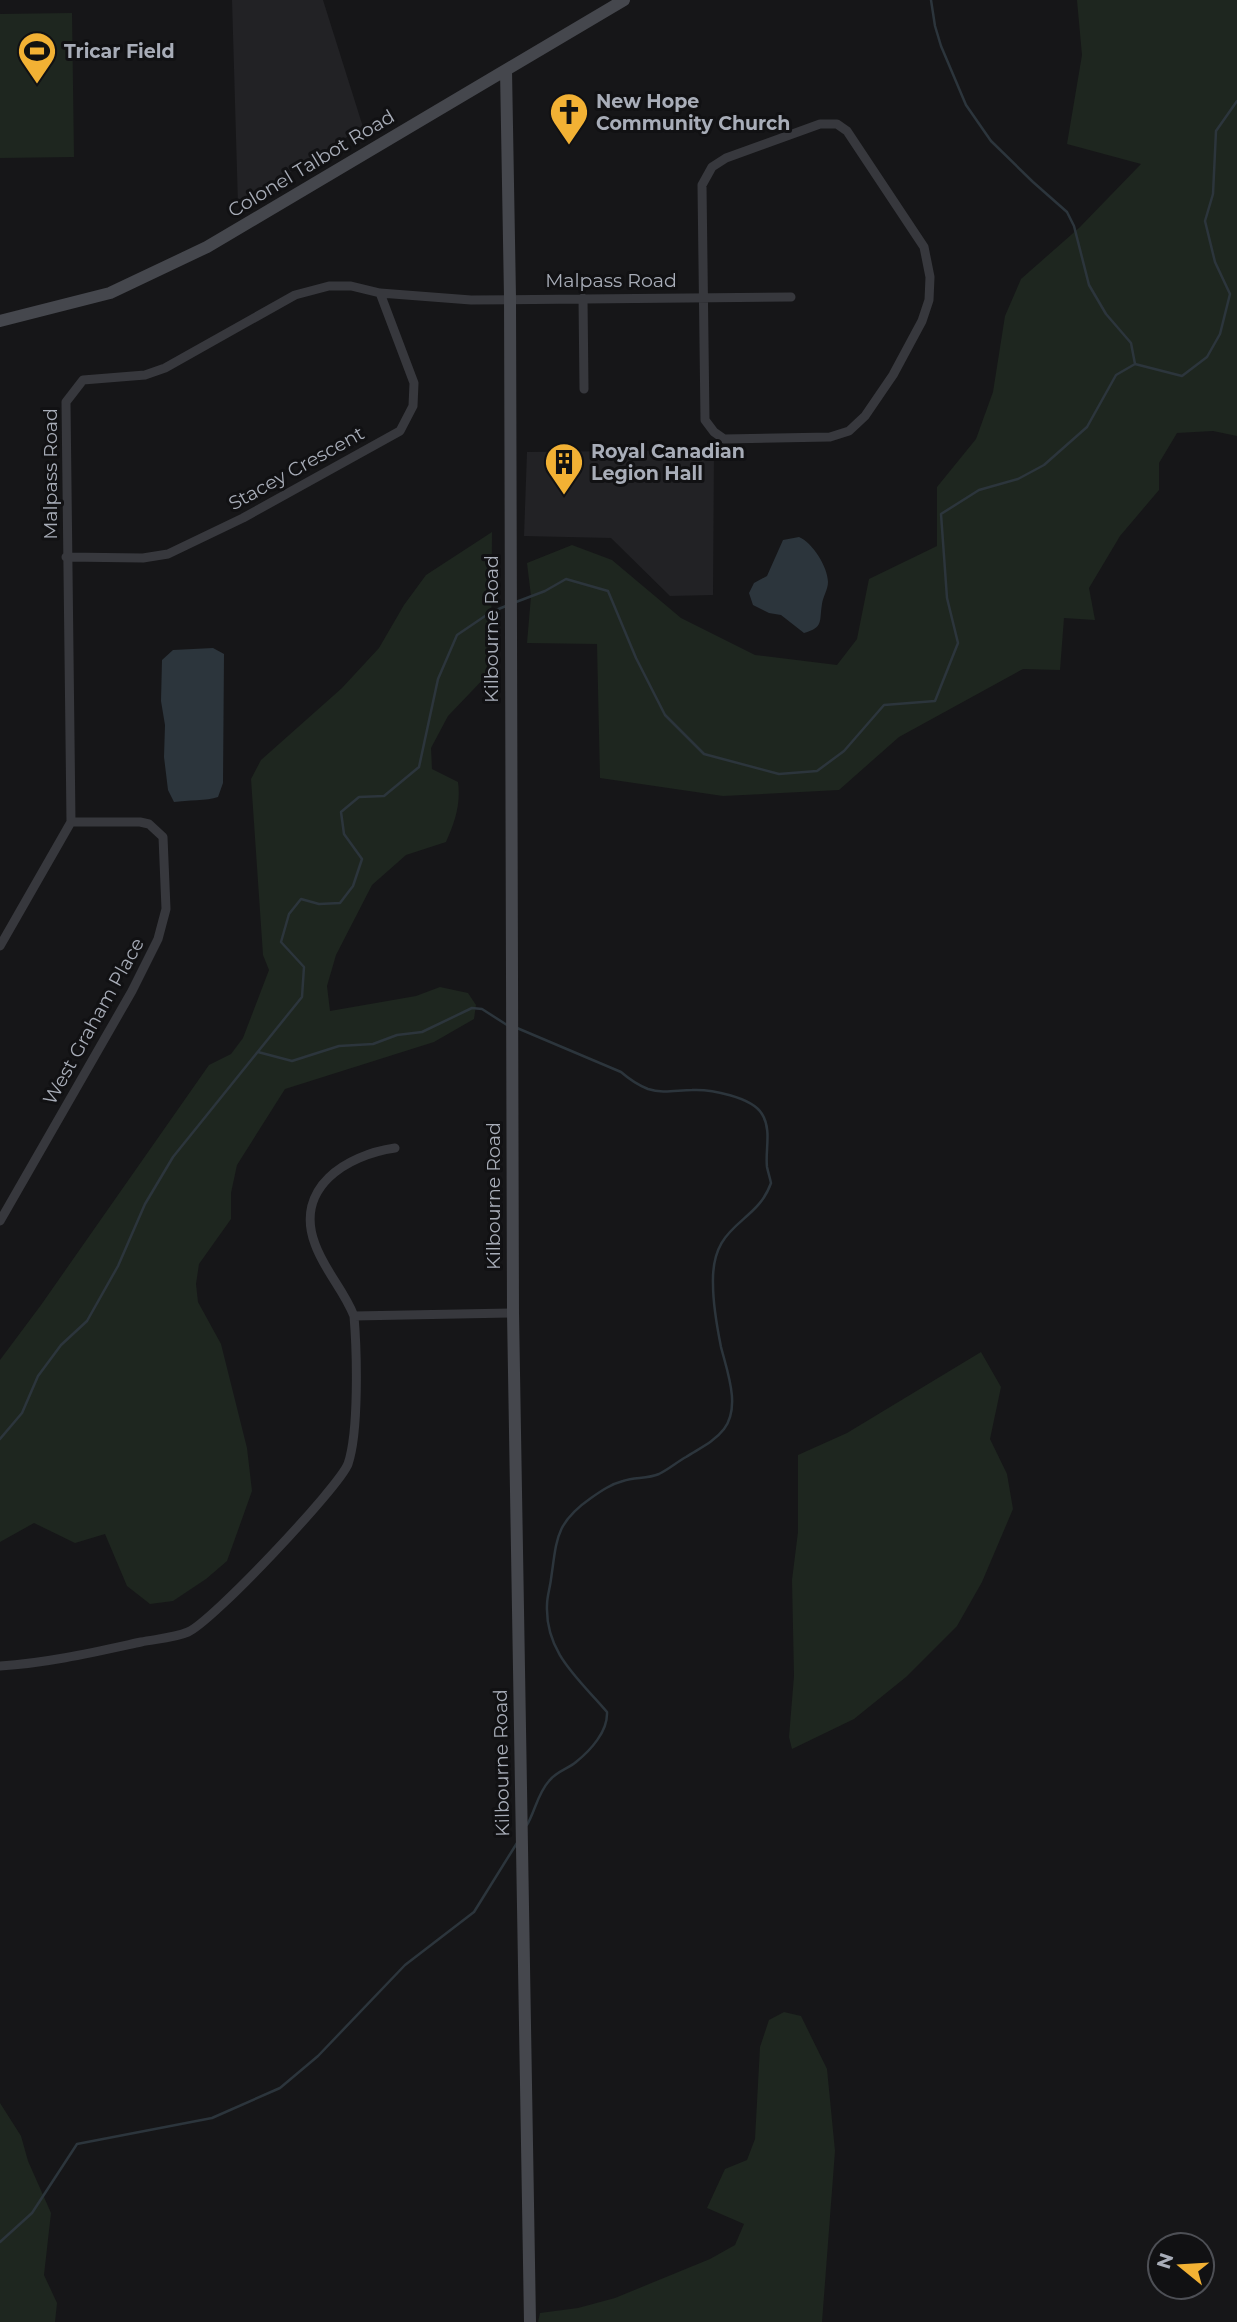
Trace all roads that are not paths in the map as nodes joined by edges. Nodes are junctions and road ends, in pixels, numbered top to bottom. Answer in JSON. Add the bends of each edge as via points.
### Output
{"nodes":[{"id":1,"x":624,"y":0,"type":"edge"},
{"id":2,"x":506,"y":70,"type":"junction"},
{"id":3,"x":380,"y":293,"type":"junction"},
{"id":4,"x":703,"y":296,"type":"junction"},
{"id":5,"x":790,"y":297,"type":"dead end"},
{"id":6,"x":510,"y":298,"type":"junction"},
{"id":7,"x":583,"y":298,"type":"junction"},
{"id":8,"x":0,"y":321,"type":"edge"},
{"id":9,"x":584,"y":389,"type":"dead end"},
{"id":10,"x":66,"y":557,"type":"junction"},
{"id":11,"x":71,"y":822,"type":"junction"},
{"id":12,"x":0,"y":923,"type":"edge"},
{"id":13,"x":10,"y":929,"type":"junction"},
{"id":14,"x":0,"y":946,"type":"edge"},
{"id":15,"x":395,"y":1148,"type":"dead end"},
{"id":16,"x":0,"y":1221,"type":"edge"},
{"id":17,"x":513,"y":1312,"type":"junction"},
{"id":18,"x":354,"y":1316,"type":"junction"},
{"id":19,"x":0,"y":1666,"type":"edge"},
{"id":20,"x":530,"y":2322,"type":"edge"}],
"edges":[{"from":1,"to":2,"type":"street","name":"Colonel Talbot Road"},
{"from":2,"to":6,"type":"street","name":"Kilbourne Road"},
{"from":2,"to":8,"type":"street","name":"Colonel Talbot Road","via":[[207,247],[110,293]]},
{"from":3,"to":6,"type":"street","name":"Malpass Road"},
{"from":3,"to":10,"type":"street","name":"Malpass Road","via":[[329,286],[295,295],[166,368],[145,375],[83,380],[66,402]]},
{"from":3,"to":10,"type":"street","name":"Stacey Crescent","via":[[414,383],[413,406],[400,430],[168,554]]},
{"from":4,"to":4,"type":"street","via":[[705,420],[713,432],[724,439],[830,437],[849,431],[893,375],[922,321],[930,277],[923,247],[847,131],[837,124],[820,124],[712,167],[702,184]]},
{"from":4,"to":5,"type":"street","name":"Malpass Road"},
{"from":4,"to":7,"type":"street","name":"Malpass Road"},
{"from":6,"to":7,"type":"street","name":"Malpass Road"},
{"from":6,"to":17,"type":"street","name":"Kilbourne Road"},
{"from":7,"to":9,"type":"street"},
{"from":10,"to":11,"type":"street","name":"Malpass Road"},
{"from":11,"to":13,"type":"street"},
{"from":11,"to":16,"type":"street","name":"West Graham Place","via":[[149,824],[163,838],[166,909],[158,939],[132,991]]},
{"from":12,"to":13,"type":"street"},
{"from":13,"to":14,"type":"street"},
{"from":15,"to":18,"type":"street","via":[[359,1157],[333,1173],[314,1195],[309,1224],[315,1246]]},
{"from":17,"to":18,"type":"street"},
{"from":17,"to":20,"type":"street","name":"Kilbourne Road"},
{"from":18,"to":19,"type":"street","via":[[354,1433],[347,1467],[229,1601],[188,1632],[55,1660]]}]}
